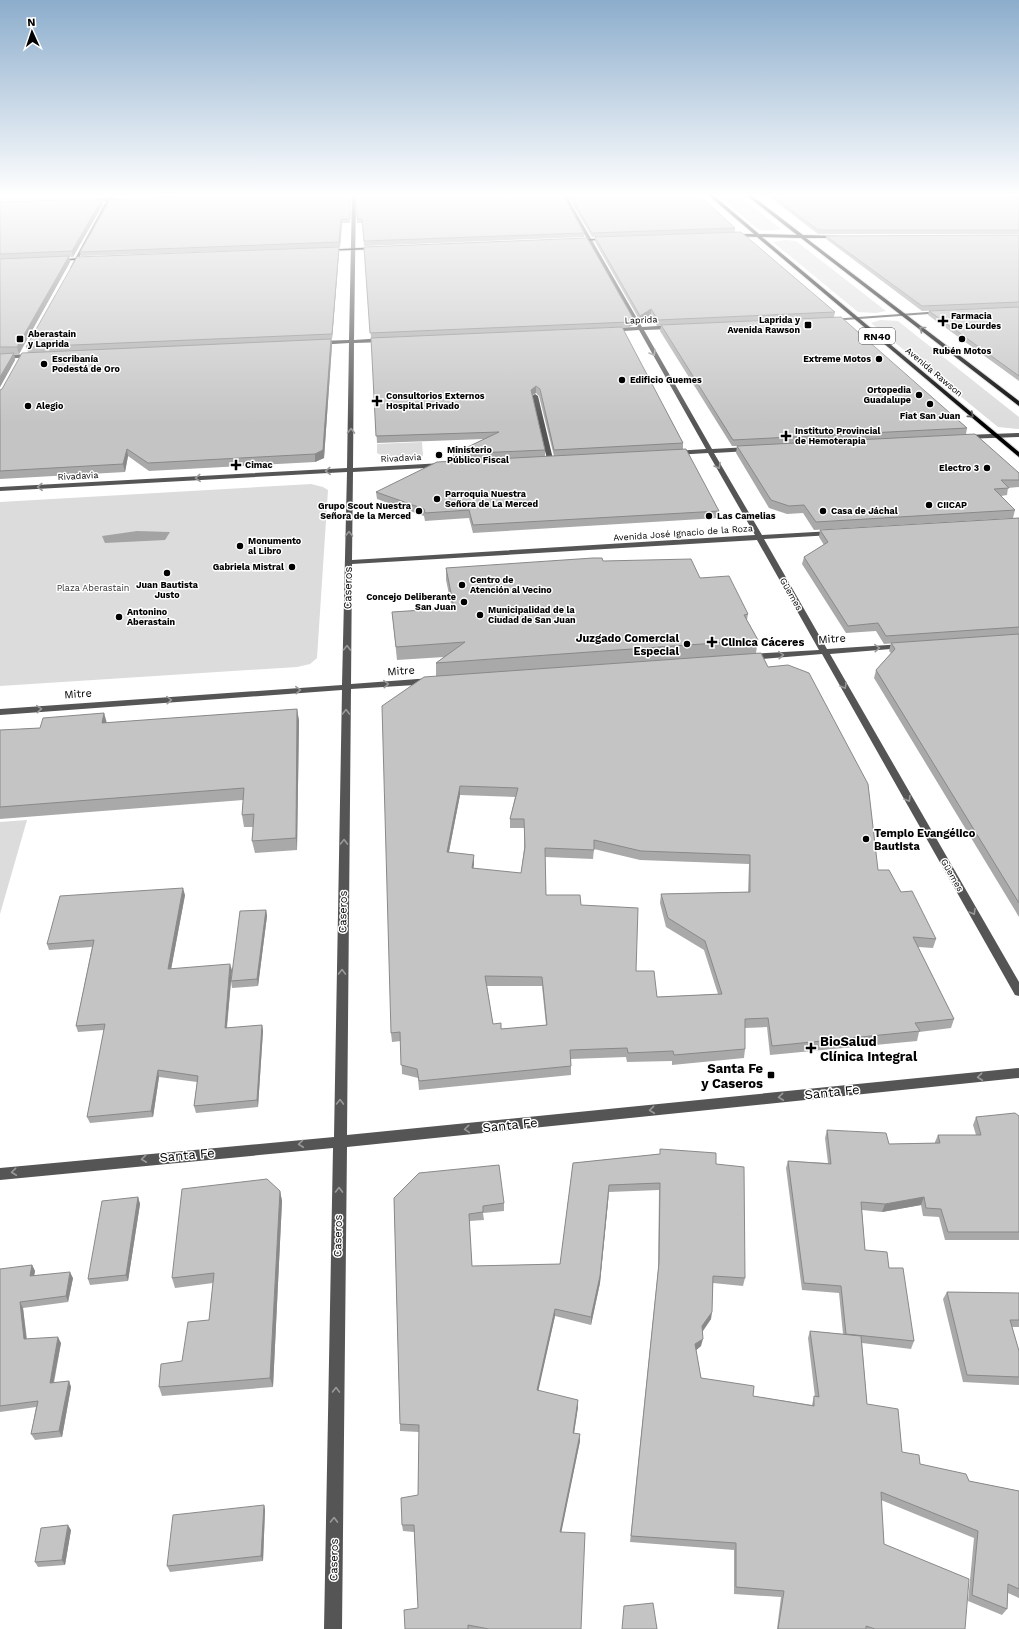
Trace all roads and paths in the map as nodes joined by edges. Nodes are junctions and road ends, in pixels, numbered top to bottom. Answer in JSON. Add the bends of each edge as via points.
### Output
{"nodes":[{"id":1,"x":354,"y":271,"type":"edge"},
{"id":2,"x":604,"y":271,"type":"edge"},
{"id":3,"x":800,"y":271,"type":"edge"},
{"id":4,"x":846,"y":271,"type":"edge"},
{"id":5,"x":950,"y":312,"type":"edge"},
{"id":6,"x":903,"y":315,"type":"junction"},
{"id":7,"x":856,"y":318,"type":"junction"},
{"id":8,"x":827,"y":321,"type":"edge"},
{"id":9,"x":679,"y":327,"type":"edge"},
{"id":10,"x":640,"y":329,"type":"junction"},
{"id":11,"x":600,"y":331,"type":"edge"},
{"id":12,"x":392,"y":340,"type":"edge"},
{"id":13,"x":352,"y":341,"type":"junction"},
{"id":14,"x":312,"y":343,"type":"edge"},
{"id":15,"x":27,"y":347,"type":"edge"},
{"id":16,"x":37,"y":355,"type":"edge"},
{"id":17,"x":22,"y":356,"type":"junction"},
{"id":18,"x":0,"y":357,"type":"edge"},
{"id":19,"x":18,"y":362,"type":"edge"},
{"id":20,"x":534,"y":396,"type":"edge"},
{"id":21,"x":1019,"y":404,"type":"edge"},
{"id":22,"x":1019,"y":434,"type":"edge"},
{"id":23,"x":996,"y":436,"type":"junction"},
{"id":24,"x":956,"y":438,"type":"edge"},
{"id":25,"x":757,"y":448,"type":"edge"},
{"id":26,"x":710,"y":451,"type":"junction"},
{"id":27,"x":670,"y":453,"type":"edge"},
{"id":28,"x":1019,"y":455,"type":"edge"},
{"id":29,"x":550,"y":459,"type":"junction"},
{"id":30,"x":558,"y":459,"type":"edge"},
{"id":31,"x":542,"y":460,"type":"edge"},
{"id":32,"x":450,"y":465,"type":"edge"},
{"id":33,"x":350,"y":470,"type":"junction"},
{"id":34,"x":0,"y":489,"type":"edge"},
{"id":35,"x":838,"y":532,"type":"edge"},
{"id":36,"x":759,"y":537,"type":"junction"},
{"id":37,"x":349,"y":562,"type":"junction"},
{"id":38,"x":910,"y":646,"type":"edge"},
{"id":39,"x":824,"y":652,"type":"junction"},
{"id":40,"x":740,"y":658,"type":"edge"},
{"id":41,"x":441,"y":680,"type":"edge"},
{"id":42,"x":347,"y":687,"type":"junction"},
{"id":43,"x":0,"y":712,"type":"edge"},
{"id":44,"x":1019,"y":992,"type":"edge"},
{"id":45,"x":1019,"y":1073,"type":"edge"},
{"id":46,"x":340,"y":1140,"type":"junction"},
{"id":47,"x":0,"y":1174,"type":"edge"},
{"id":48,"x":333,"y":1629,"type":"edge"}],
"edges":[{"from":1,"to":13,"type":"street","name":"Caseros"},
{"from":2,"to":10,"type":"street","name":"Güemes"},
{"from":3,"to":7,"type":"main road","name":"Avenida Rawson","number":"RN40"},
{"from":4,"to":6,"type":"main road","number":"RN40"},
{"from":5,"to":6,"type":"street"},
{"from":6,"to":7,"type":"street"},
{"from":21,"to":6,"type":"main road","number":"RN40","one_way":true},
{"from":7,"to":8,"type":"street"},
{"from":7,"to":23,"type":"main road","name":"Avenida Rawson","number":"RN40","one_way":true},
{"from":9,"to":10,"type":"street","name":"Laprida"},
{"from":10,"to":11,"type":"street","name":"Laprida"},
{"from":10,"to":26,"type":"street","name":"Güemes","one_way":true},
{"from":12,"to":13,"type":"street"},
{"from":13,"to":14,"type":"street"},
{"from":33,"to":13,"type":"street","name":"Caseros","one_way":true},
{"from":15,"to":17,"type":"street"},
{"from":16,"to":17,"type":"street"},
{"from":17,"to":18,"type":"street"},
{"from":17,"to":19,"type":"street"},
{"from":20,"to":29,"type":"street"},
{"from":22,"to":23,"type":"street"},
{"from":23,"to":24,"type":"street"},
{"from":23,"to":28,"type":"main road","name":"Avenida Rawson","number":"RN40"},
{"from":25,"to":26,"type":"street"},
{"from":26,"to":27,"type":"street"},
{"from":26,"to":36,"type":"street","name":"Güemes","one_way":true},
{"from":29,"to":30,"type":"street"},
{"from":29,"to":31,"type":"street"},
{"from":32,"to":33,"type":"street","name":"Rivadavia"},
{"from":33,"to":34,"type":"street","name":"Rivadavia","one_way":true},
{"from":37,"to":33,"type":"street","name":"Caseros","one_way":true},
{"from":35,"to":36,"type":"street","name":"Avenida José Ignacio de la Roza"},
{"from":36,"to":37,"type":"street","name":"Avenida José Ignacio de la Roza"},
{"from":36,"to":39,"type":"street","name":"Güemes"},
{"from":42,"to":37,"type":"street","name":"Caseros","one_way":true},
{"from":39,"to":38,"type":"street","name":"Mitre","one_way":true},
{"from":40,"to":39,"type":"street","name":"Mitre","one_way":true},
{"from":39,"to":44,"type":"street","name":"Güemes","one_way":true},
{"from":42,"to":41,"type":"street","name":"Mitre","one_way":true},
{"from":43,"to":42,"type":"street","name":"Mitre","one_way":true},
{"from":46,"to":42,"type":"street","name":"Caseros","one_way":true},
{"from":45,"to":46,"type":"street","name":"Santa Fe","one_way":true,"via":[[472,1129]]},
{"from":46,"to":47,"type":"street","name":"Santa Fe","one_way":true},
{"from":48,"to":46,"type":"street","name":"Caseros","one_way":true}]}
